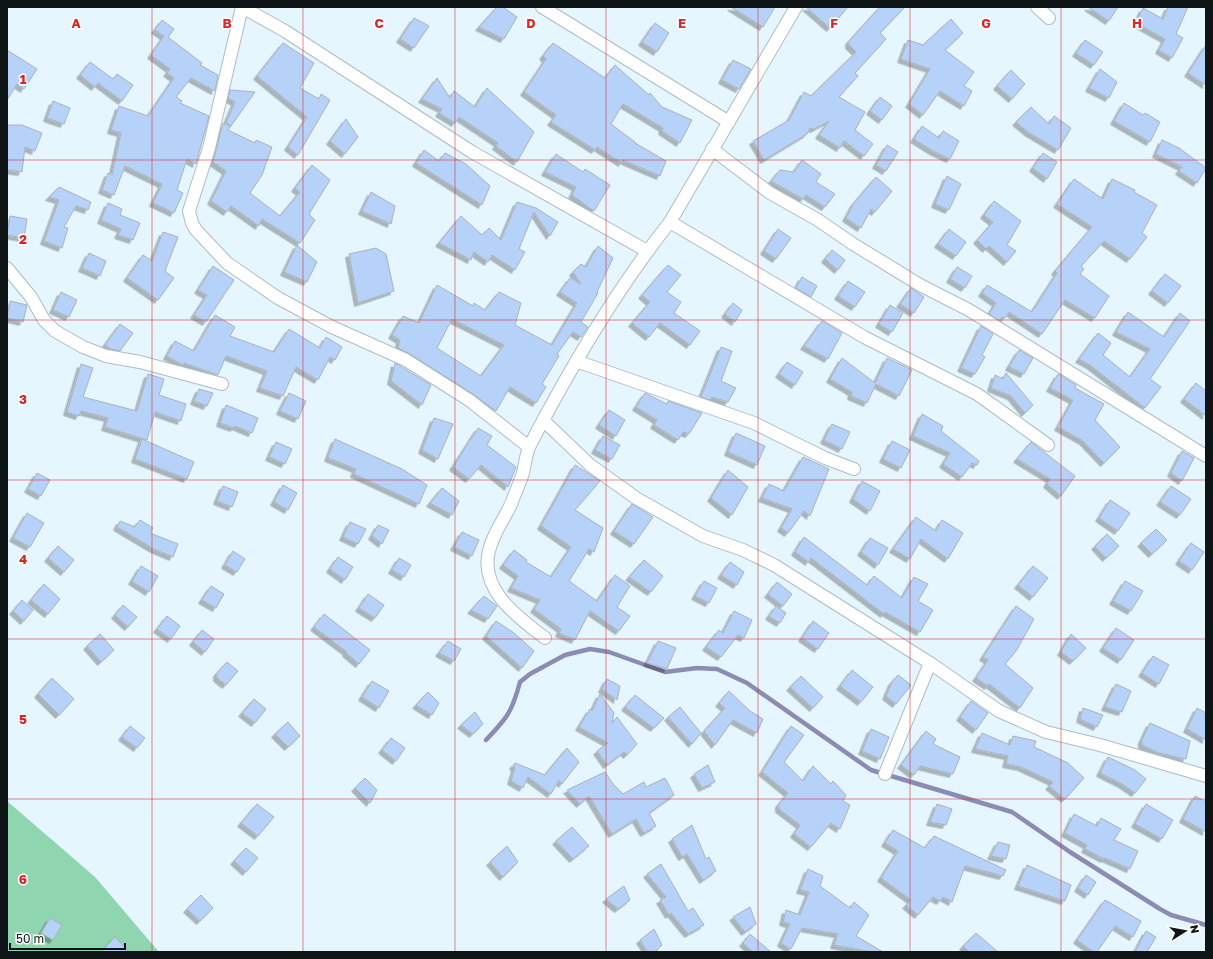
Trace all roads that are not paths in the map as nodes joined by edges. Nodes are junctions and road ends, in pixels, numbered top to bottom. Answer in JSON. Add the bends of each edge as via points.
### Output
{"nodes":[{"id":1,"x":242,"y":7,"type":"edge"},
{"id":2,"x":542,"y":7,"type":"edge"},
{"id":3,"x":796,"y":7,"type":"edge"},
{"id":4,"x":1037,"y":7,"type":"edge"},
{"id":5,"x":1049,"y":18,"type":"dead end"},
{"id":6,"x":729,"y":122,"type":"junction"},
{"id":7,"x":712,"y":149,"type":"junction"},
{"id":8,"x":670,"y":222,"type":"junction"},
{"id":9,"x":647,"y":251,"type":"junction"},
{"id":10,"x":7,"y":268,"type":"edge"},
{"id":11,"x":576,"y":362,"type":"junction"},
{"id":12,"x":222,"y":384,"type":"dead end"},
{"id":13,"x":543,"y":420,"type":"junction"},
{"id":14,"x":1048,"y":445,"type":"dead end"},
{"id":15,"x":529,"y":446,"type":"junction"},
{"id":16,"x":1206,"y":456,"type":"edge"},
{"id":17,"x":854,"y":469,"type":"dead end"},
{"id":18,"x":545,"y":638,"type":"dead end"},
{"id":19,"x":930,"y":663,"type":"junction"},
{"id":20,"x":885,"y":774,"type":"dead end"},
{"id":21,"x":1206,"y":776,"type":"edge"}],
"edges":[{"from":1,"to":9,"type":"street","via":[[285,31],[472,152]]},
{"from":1,"to":15,"type":"street","via":[[209,148],[189,211],[196,230],[227,263],[278,298],[332,327],[406,360],[469,400]]},
{"from":2,"to":6,"type":"street"},
{"from":3,"to":6,"type":"street"},
{"from":4,"to":5,"type":"street"},
{"from":6,"to":7,"type":"street"},
{"from":7,"to":8,"type":"street"},
{"from":7,"to":16,"type":"street","via":[[770,193],[818,220],[920,285],[969,310]]},
{"from":8,"to":9,"type":"street"},
{"from":8,"to":14,"type":"street","via":[[864,337],[977,394]]},
{"from":9,"to":11,"type":"street"},
{"from":10,"to":12,"type":"street","via":[[44,320],[55,331],[83,347],[106,356],[140,362]]},
{"from":11,"to":13,"type":"street"},
{"from":11,"to":17,"type":"street","via":[[754,423]]},
{"from":13,"to":15,"type":"street"},
{"from":13,"to":19,"type":"street","via":[[590,464],[636,498],[703,536],[743,550],[774,565]]},
{"from":15,"to":18,"type":"street","via":[[512,502],[489,551],[488,572],[492,586],[501,599],[520,619]]},
{"from":19,"to":20,"type":"street"},
{"from":19,"to":21,"type":"street","via":[[999,711],[1046,732]]}]}
